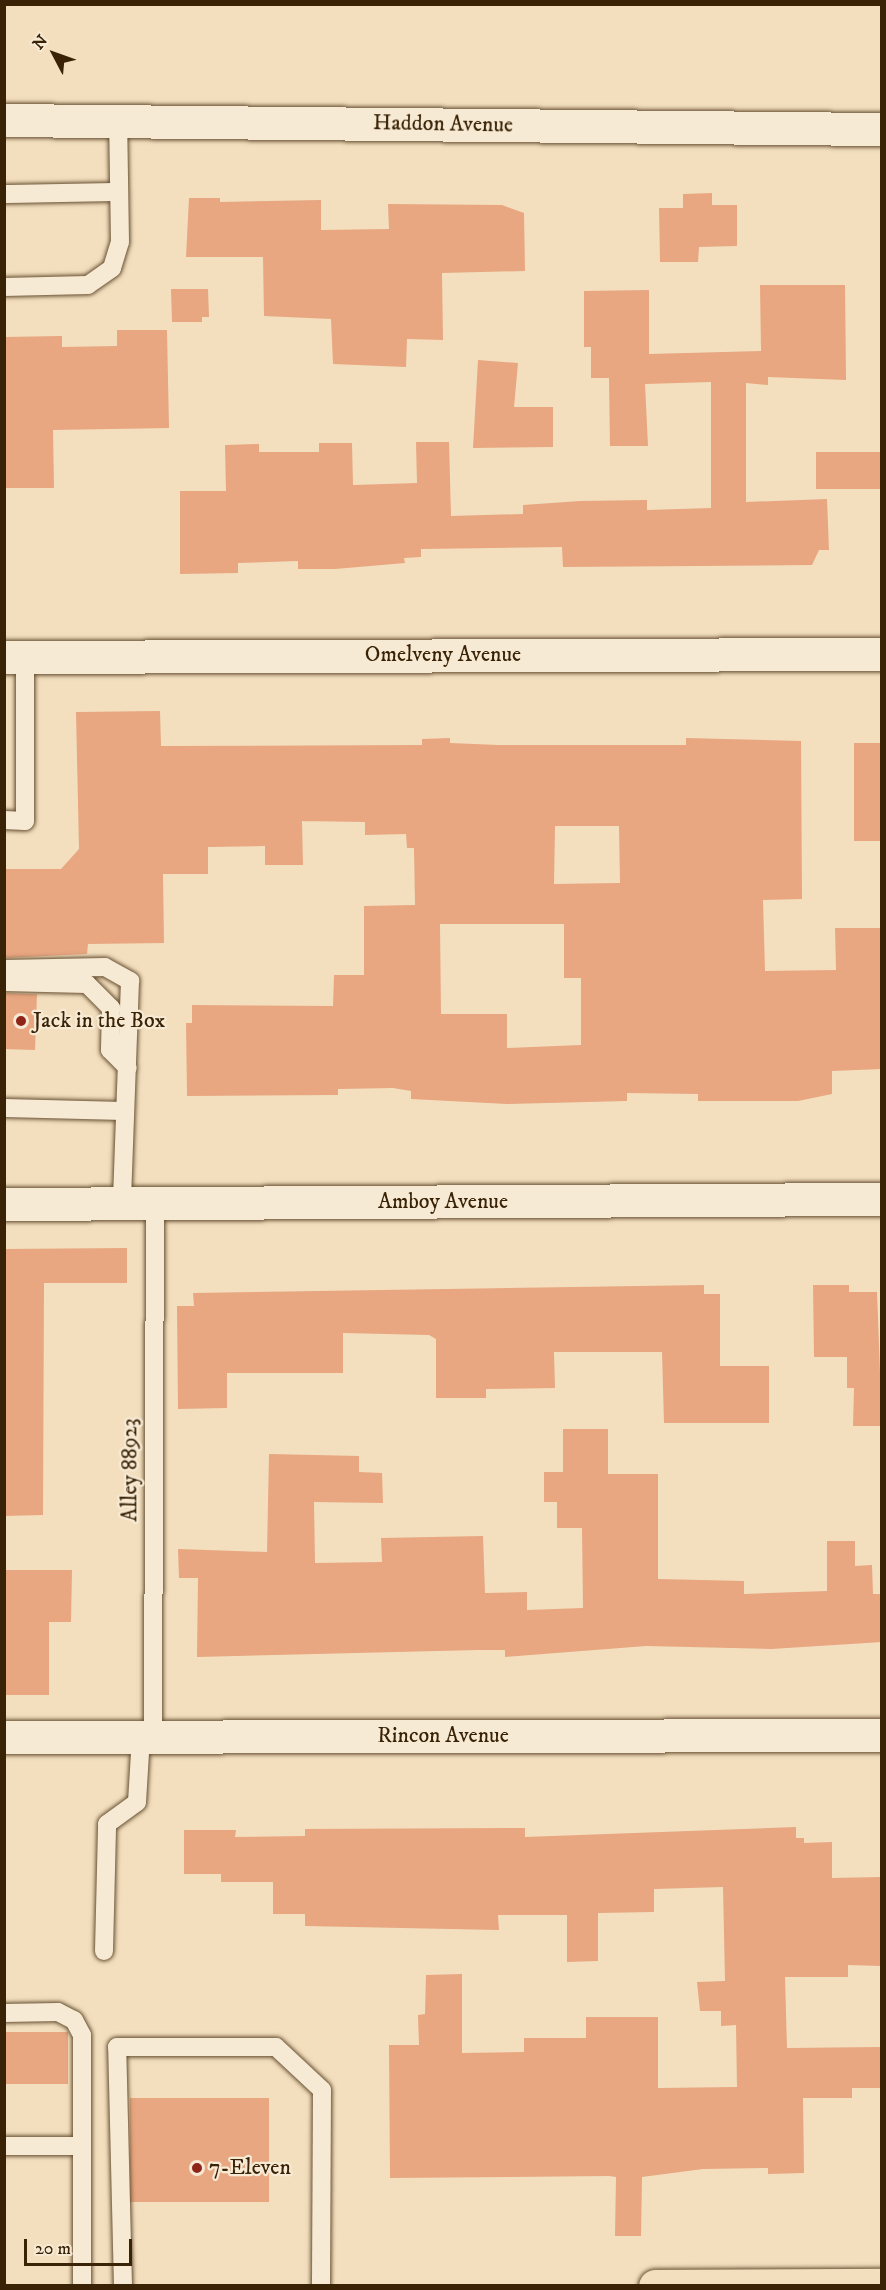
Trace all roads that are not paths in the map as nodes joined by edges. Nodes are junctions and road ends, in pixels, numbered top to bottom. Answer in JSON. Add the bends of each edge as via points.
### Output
{"nodes":[{"id":1,"x":4,"y":120,"type":"edge"},
{"id":2,"x":118,"y":121,"type":"junction"},
{"id":3,"x":882,"y":129,"type":"edge"},
{"id":4,"x":120,"y":192,"type":"junction"},
{"id":5,"x":4,"y":194,"type":"edge"},
{"id":6,"x":4,"y":287,"type":"edge"},
{"id":7,"x":882,"y":654,"type":"edge"},
{"id":8,"x":15,"y":657,"type":"edge"},
{"id":9,"x":4,"y":820,"type":"edge"},
{"id":10,"x":4,"y":969,"type":"edge"},
{"id":11,"x":4,"y":982,"type":"edge"},
{"id":12,"x":128,"y":1068,"type":"junction"},
{"id":13,"x":4,"y":1108,"type":"edge"},
{"id":14,"x":124,"y":1111,"type":"junction"},
{"id":15,"x":882,"y":1199,"type":"edge"},
{"id":16,"x":122,"y":1203,"type":"junction"},
{"id":17,"x":155,"y":1203,"type":"junction"},
{"id":18,"x":4,"y":1204,"type":"edge"},
{"id":19,"x":882,"y":1734,"type":"edge"},
{"id":20,"x":4,"y":1737,"type":"edge"},
{"id":21,"x":147,"y":1737,"type":"junction"},
{"id":22,"x":104,"y":1952,"type":"dead end"},
{"id":23,"x":4,"y":2013,"type":"edge"},
{"id":24,"x":4,"y":2146,"type":"edge"},
{"id":25,"x":81,"y":2146,"type":"junction"},
{"id":26,"x":882,"y":2285,"type":"edge"},
{"id":27,"x":81,"y":2286,"type":"edge"},
{"id":28,"x":123,"y":2286,"type":"edge"},
{"id":29,"x":321,"y":2286,"type":"edge"},
{"id":30,"x":656,"y":2286,"type":"edge"}],
"edges":[{"from":1,"to":2,"type":"street","name":"Haddon Avenue"},
{"from":2,"to":3,"type":"street","name":"Haddon Avenue"},
{"from":2,"to":4,"type":"lane"},
{"from":4,"to":5,"type":"lane"},
{"from":4,"to":6,"type":"lane","via":[[120,242],[112,268],[88,285]]},
{"from":7,"to":8,"type":"street","name":"Omelveny Avenue"},
{"from":8,"to":9,"type":"lane","via":[[25,821]]},
{"from":10,"to":12,"type":"lane","via":[[105,967],[130,981]]},
{"from":11,"to":12,"type":"lane","via":[[87,984],[111,1008],[110,1050]]},
{"from":12,"to":14,"type":"lane"},
{"from":13,"to":14,"type":"lane"},
{"from":14,"to":16,"type":"lane"},
{"from":15,"to":17,"type":"street","name":"Amboy Avenue"},
{"from":16,"to":17,"type":"street","name":"Amboy Avenue"},
{"from":16,"to":18,"type":"street","name":"Amboy Avenue"},
{"from":17,"to":21,"type":"lane","name":"Alley 88923"},
{"from":19,"to":21,"type":"street","name":"Rincon Avenue"},
{"from":20,"to":21,"type":"street","name":"Rincon Avenue"},
{"from":21,"to":22,"type":"lane","name":"Alley 88923","via":[[136,1802],[107,1824]]},
{"from":23,"to":25,"type":"lane","via":[[58,2012],[74,2020],[82,2035]]},
{"from":24,"to":25,"type":"lane"},
{"from":25,"to":27,"type":"lane"},
{"from":26,"to":30,"type":"main road"},
{"from":28,"to":29,"type":"lane","via":[[117,2047],[276,2046],[322,2090]]}]}
